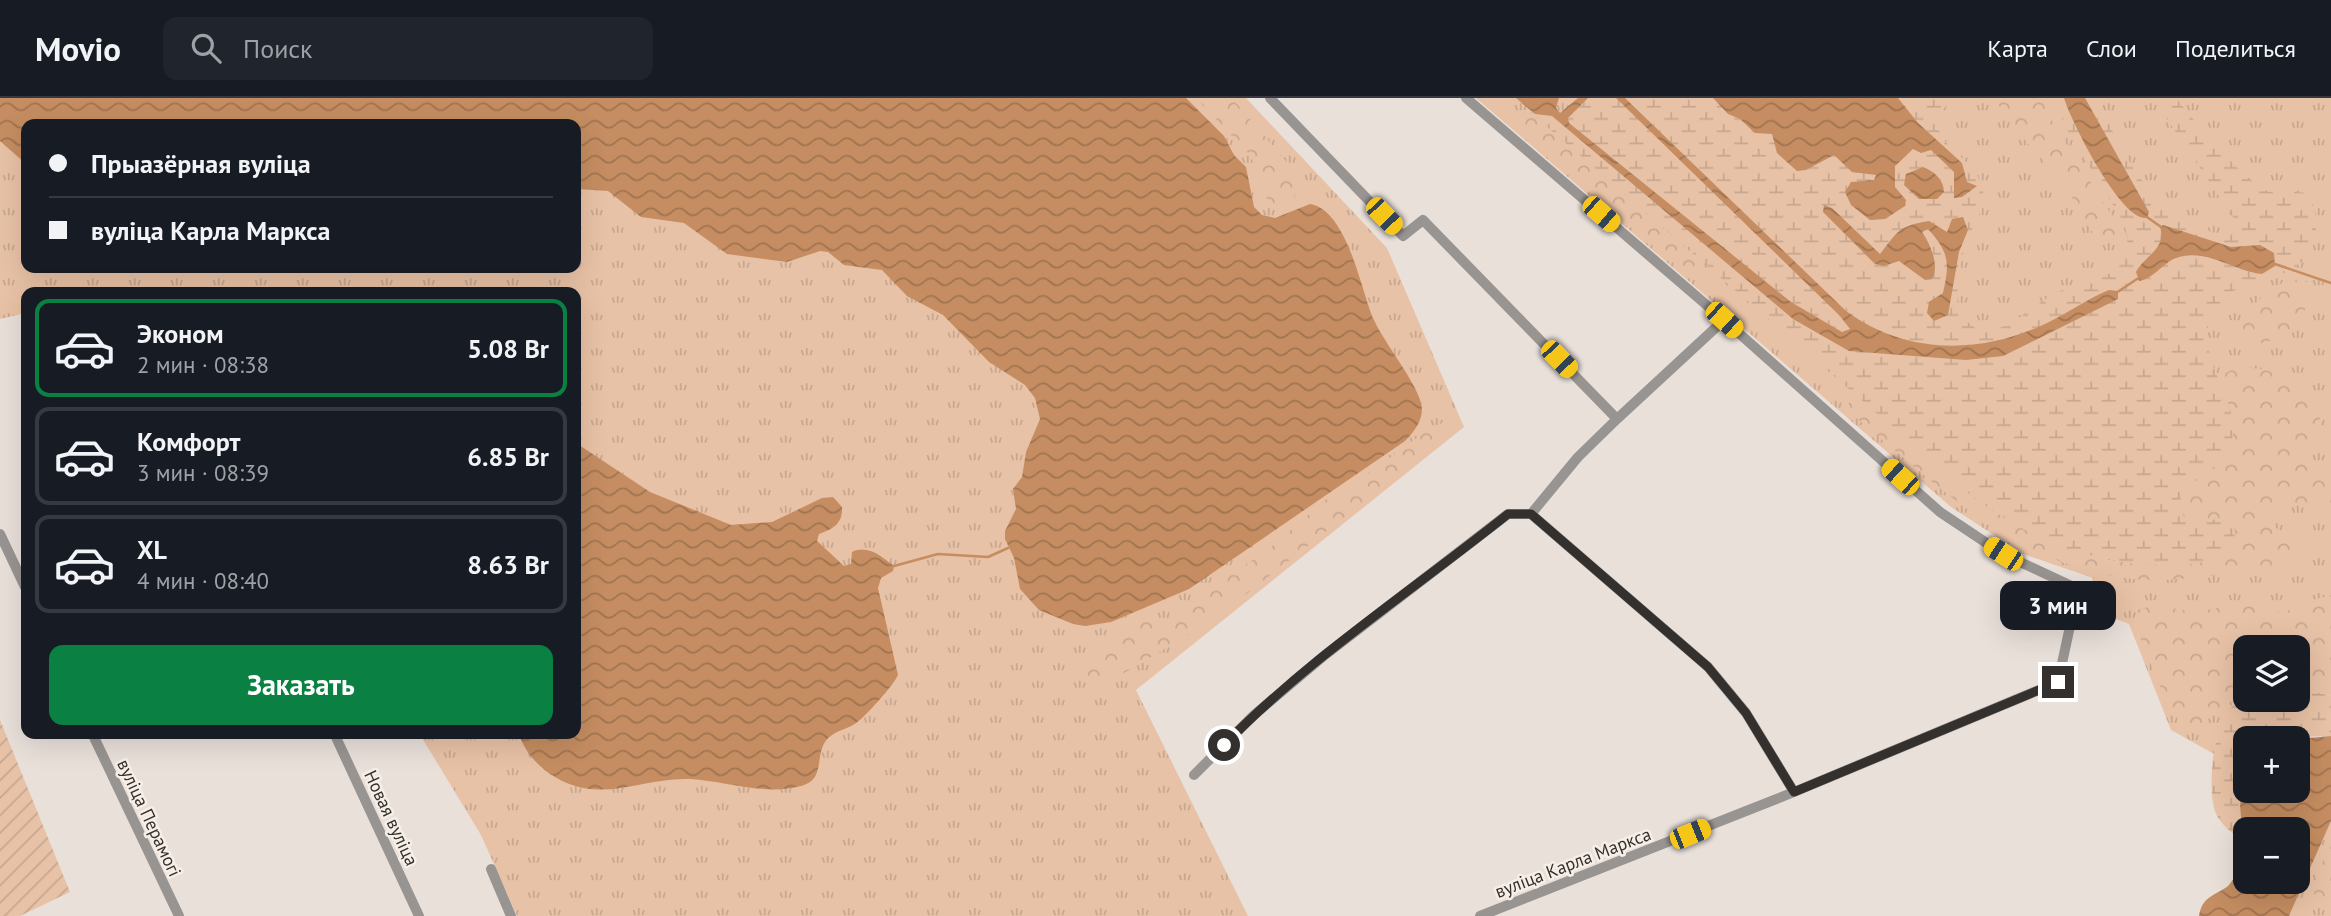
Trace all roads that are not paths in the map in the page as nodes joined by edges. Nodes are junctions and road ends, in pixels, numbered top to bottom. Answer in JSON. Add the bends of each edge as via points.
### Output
{"nodes":[{"id":1,"x":1270,"y":98,"type":"edge"},
{"id":2,"x":1466,"y":98,"type":"edge"},
{"id":3,"x":1724,"y":320,"type":"junction"},
{"id":4,"x":1617,"y":419,"type":"junction"},
{"id":5,"x":1531,"y":514,"type":"junction"},
{"id":6,"x":0,"y":534,"type":"edge"},
{"id":7,"x":21,"y":578,"type":"edge"},
{"id":8,"x":95,"y":739,"type":"edge"},
{"id":9,"x":337,"y":739,"type":"edge"},
{"id":10,"x":1194,"y":775,"type":"dead end"},
{"id":11,"x":1794,"y":792,"type":"junction"},
{"id":12,"x":491,"y":869,"type":"dead end"},
{"id":13,"x":178,"y":916,"type":"edge"},
{"id":14,"x":419,"y":916,"type":"edge"},
{"id":15,"x":511,"y":916,"type":"edge"},
{"id":16,"x":1480,"y":916,"type":"edge"}],
"edges":[{"from":1,"to":4,"type":"street","via":[[1403,236],[1423,220]]},
{"from":2,"to":3,"type":"street"},
{"from":3,"to":4,"type":"street"},
{"from":3,"to":11,"type":"street","name":"вуліца Карла Маркса","via":[[1940,512],[2003,554],[2078,589],[2058,682]]},
{"from":4,"to":5,"type":"street"},
{"from":5,"to":10,"type":"street","via":[[1508,514],[1325,655],[1254,715]]},
{"from":5,"to":11,"type":"street","via":[[1708,667],[1746,713]]},
{"from":6,"to":7,"type":"street"},
{"from":8,"to":13,"type":"street","name":"вуліца Перамогі"},
{"from":9,"to":14,"type":"street","name":"Новая вуліца"},
{"from":11,"to":16,"type":"street","name":"вуліца Карла Маркса"},
{"from":12,"to":15,"type":"street"}]}
